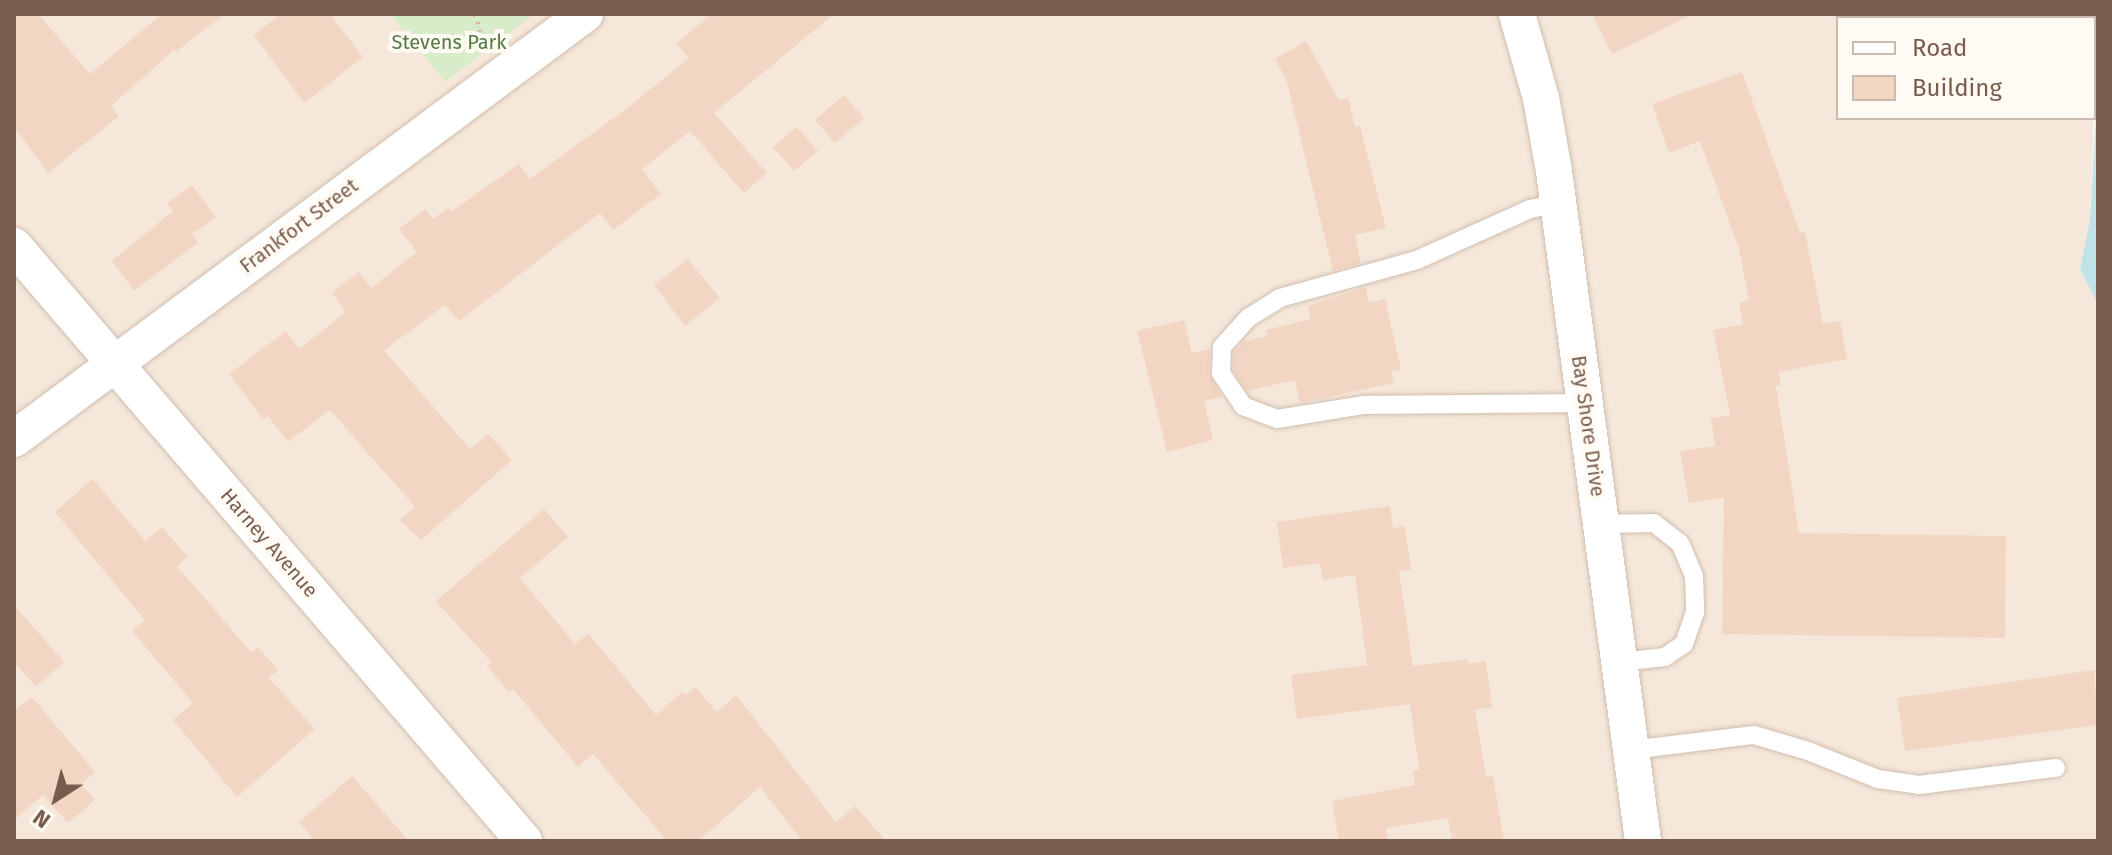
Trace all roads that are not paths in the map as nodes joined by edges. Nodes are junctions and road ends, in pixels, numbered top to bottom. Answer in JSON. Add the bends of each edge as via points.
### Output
{"nodes":[{"id":1,"x":585,"y":14,"type":"edge"},
{"id":2,"x":1517,"y":14,"type":"edge"},
{"id":3,"x":1558,"y":204,"type":"junction"},
{"id":4,"x":14,"y":246,"type":"edge"},
{"id":5,"x":115,"y":363,"type":"junction"},
{"id":6,"x":1585,"y":403,"type":"junction"},
{"id":7,"x":14,"y":439,"type":"edge"},
{"id":8,"x":1601,"y":524,"type":"junction"},
{"id":9,"x":1620,"y":662,"type":"junction"},
{"id":10,"x":1631,"y":750,"type":"junction"},
{"id":11,"x":2056,"y":768,"type":"dead end"},
{"id":12,"x":524,"y":841,"type":"edge"},
{"id":13,"x":1643,"y":841,"type":"edge"}],
"edges":[{"from":1,"to":5,"type":"street","name":"Frankfort Street"},
{"from":2,"to":3,"type":"street","name":"Bay Shore Drive","via":[[1541,98]]},
{"from":3,"to":6,"type":"street","name":"Bay Shore Drive"},
{"from":3,"to":6,"type":"lane","via":[[1530,209],[1417,260],[1280,298],[1249,317],[1222,347],[1221,373],[1243,406],[1277,419],[1363,405]]},
{"from":4,"to":5,"type":"street","name":"Harney Avenue"},
{"from":5,"to":7,"type":"street","name":"Frankfort Street"},
{"from":5,"to":12,"type":"street","name":"Harney Avenue"},
{"from":6,"to":8,"type":"street","name":"Bay Shore Drive"},
{"from":8,"to":9,"type":"street","name":"Bay Shore Drive"},
{"from":8,"to":9,"type":"lane","via":[[1654,523],[1680,543],[1694,576],[1695,612],[1684,644],[1665,657]]},
{"from":9,"to":10,"type":"street","name":"Bay Shore Drive"},
{"from":10,"to":11,"type":"lane","via":[[1754,735],[1878,779],[1919,785]]},
{"from":10,"to":13,"type":"street","name":"Bay Shore Drive"}]}
